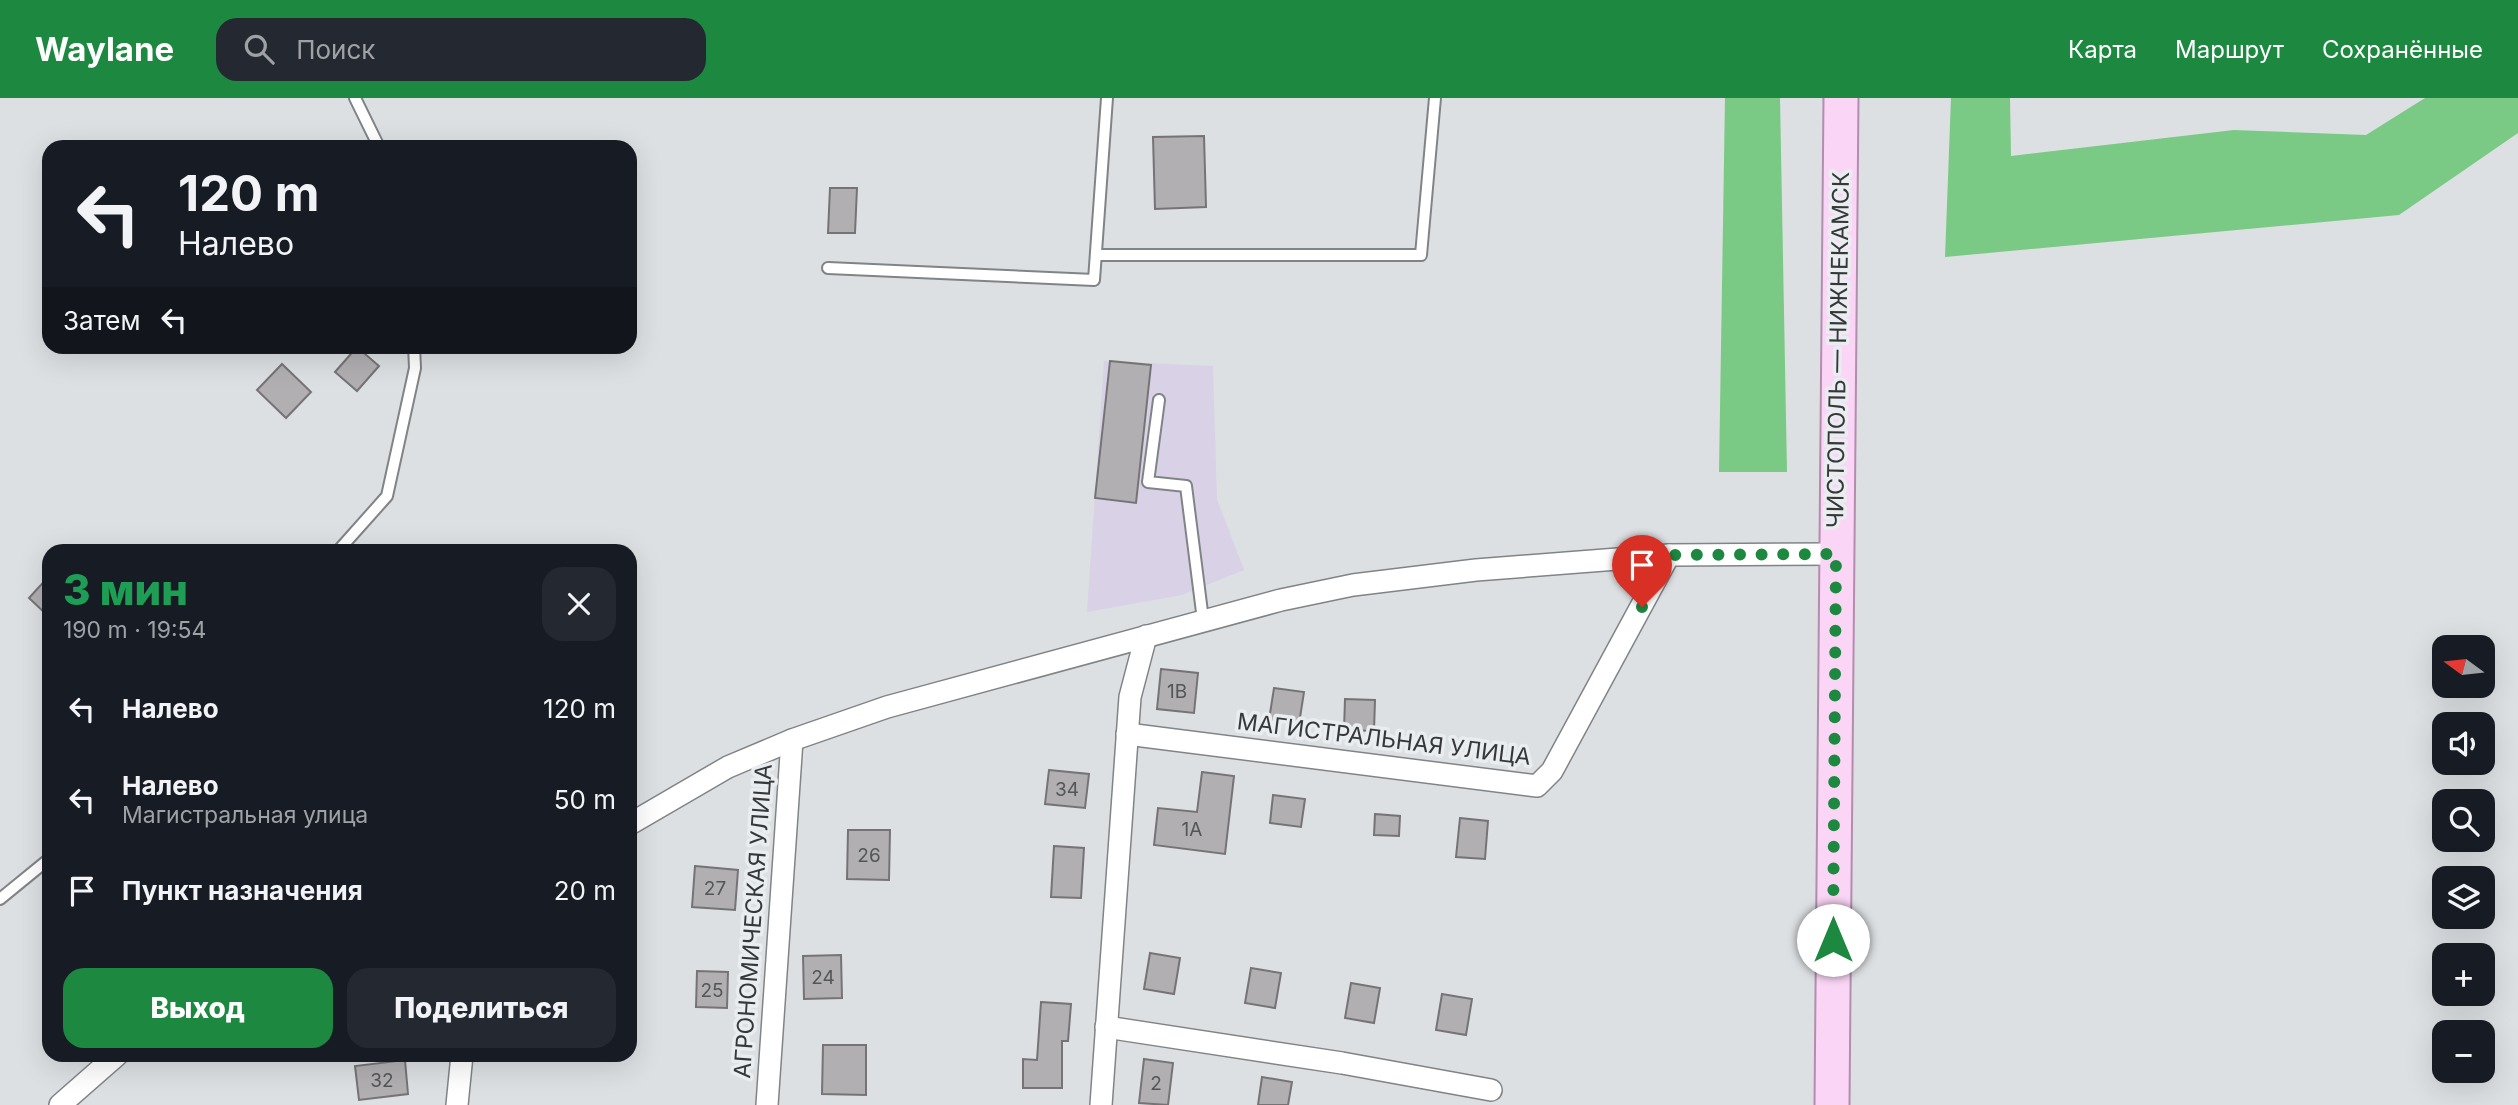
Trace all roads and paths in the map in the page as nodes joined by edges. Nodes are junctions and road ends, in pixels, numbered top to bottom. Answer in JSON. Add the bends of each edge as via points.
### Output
{"nodes":[{"id":1,"x":355,"y":98,"type":"edge"},
{"id":2,"x":1107,"y":98,"type":"edge"},
{"id":3,"x":1434,"y":98,"type":"edge"},
{"id":4,"x":1841,"y":98,"type":"edge"},
{"id":5,"x":376,"y":140,"type":"edge"},
{"id":6,"x":1096,"y":255,"type":"junction"},
{"id":7,"x":828,"y":268,"type":"dead end"},
{"id":8,"x":414,"y":354,"type":"edge"},
{"id":9,"x":1159,"y":400,"type":"dead end"},
{"id":10,"x":344,"y":544,"type":"edge"},
{"id":11,"x":1836,"y":554,"type":"junction"},
{"id":12,"x":1669,"y":555,"type":"junction"},
{"id":13,"x":1203,"y":620,"type":"junction"},
{"id":14,"x":1146,"y":636,"type":"junction"},
{"id":15,"x":1127,"y":734,"type":"junction"},
{"id":16,"x":792,"y":740,"type":"junction"},
{"id":17,"x":637,"y":820,"type":"edge"},
{"id":18,"x":42,"y":865,"type":"edge"},
{"id":19,"x":0,"y":899,"type":"edge"},
{"id":20,"x":1106,"y":1027,"type":"junction"},
{"id":21,"x":109,"y":1062,"type":"edge"},
{"id":22,"x":460,"y":1062,"type":"edge"},
{"id":23,"x":1491,"y":1090,"type":"dead end"},
{"id":24,"x":60,"y":1105,"type":"edge"},
{"id":25,"x":457,"y":1105,"type":"edge"},
{"id":26,"x":767,"y":1105,"type":"edge"},
{"id":27,"x":1101,"y":1105,"type":"edge"},
{"id":28,"x":1832,"y":1105,"type":"edge"}],
"edges":[{"from":1,"to":5,"type":"lane"},
{"from":2,"to":6,"type":"lane"},
{"from":3,"to":6,"type":"lane","via":[[1421,255]]},
{"from":4,"to":11,"type":"main road","name":"ЧИСТОПОЛЬ — НИЖНЕКАМСК"},
{"from":6,"to":7,"type":"lane","via":[[1094,280]]},
{"from":8,"to":10,"type":"lane","via":[[387,496]]},
{"from":9,"to":13,"type":"lane","via":[[1148,482],[1186,486]]},
{"from":11,"to":12,"type":"street"},
{"from":11,"to":28,"type":"main road","name":"ЧИСТОПОЛЬ — НИЖНЕКАМСК"},
{"from":12,"to":13,"type":"street","via":[[1353,585]]},
{"from":12,"to":15,"type":"street","name":"МАГИСТРАЛЬНАЯ УЛИЦА","via":[[1552,771],[1537,786]]},
{"from":13,"to":14,"type":"street"},
{"from":14,"to":15,"type":"street","via":[[1130,697]]},
{"from":14,"to":16,"type":"street","via":[[887,707]]},
{"from":15,"to":20,"type":"street"},
{"from":16,"to":17,"type":"street","via":[[728,767]]},
{"from":16,"to":26,"type":"street","name":"АГРОНОМИЧЕСКАЯ УЛИЦА"},
{"from":18,"to":19,"type":"lane"},
{"from":20,"to":23,"type":"street"},
{"from":20,"to":27,"type":"street"},
{"from":21,"to":24,"type":"street"},
{"from":22,"to":25,"type":"street"}]}
